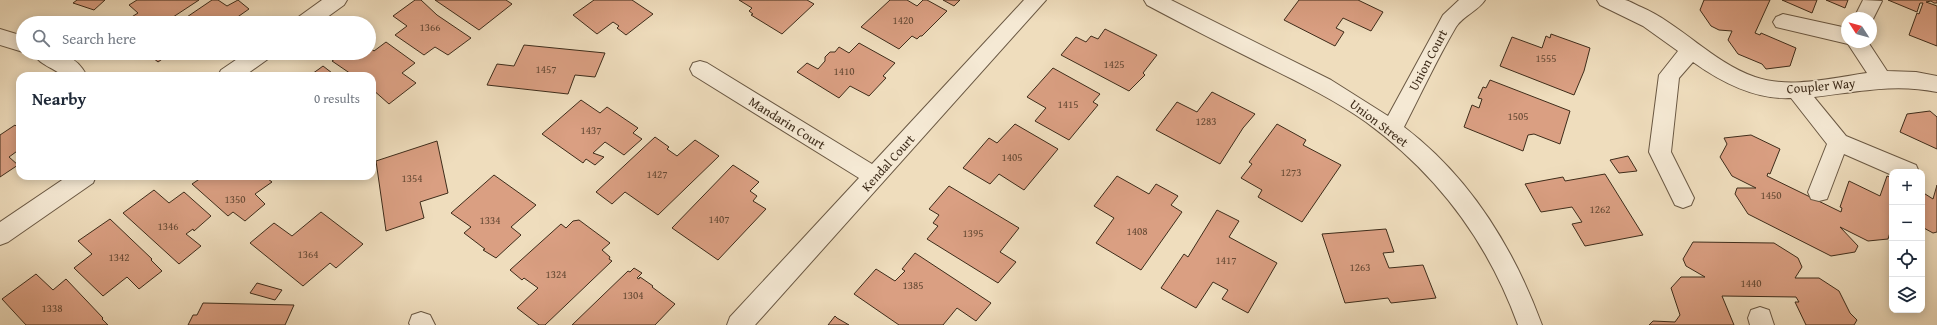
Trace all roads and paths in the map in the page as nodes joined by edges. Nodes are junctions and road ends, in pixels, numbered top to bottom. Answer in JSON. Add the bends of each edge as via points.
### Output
{"nodes":[{"id":1,"x":337,"y":0,"type":"edge"},
{"id":2,"x":1036,"y":0,"type":"edge"},
{"id":3,"x":1154,"y":0,"type":"edge"},
{"id":4,"x":1475,"y":0,"type":"edge"},
{"id":5,"x":1607,"y":0,"type":"edge"},
{"id":6,"x":314,"y":16,"type":"edge"},
{"id":7,"x":1783,"y":22,"type":"dead end"},
{"id":8,"x":1841,"y":35,"type":"edge"},
{"id":9,"x":0,"y":37,"type":"edge"},
{"id":10,"x":16,"y":42,"type":"edge"},
{"id":11,"x":1861,"y":48,"type":"edge"},
{"id":12,"x":1691,"y":50,"type":"junction"},
{"id":13,"x":56,"y":60,"type":"edge"},
{"id":14,"x":251,"y":60,"type":"edge"},
{"id":15,"x":700,"y":69,"type":"dead end"},
{"id":16,"x":72,"y":72,"type":"edge"},
{"id":17,"x":234,"y":72,"type":"edge"},
{"id":18,"x":1882,"y":80,"type":"junction"},
{"id":19,"x":1937,"y":84,"type":"edge"},
{"id":20,"x":1796,"y":90,"type":"junction"},
{"id":21,"x":1392,"y":130,"type":"junction"},
{"id":22,"x":1838,"y":142,"type":"junction"},
{"id":23,"x":1901,"y":169,"type":"edge"},
{"id":24,"x":875,"y":177,"type":"junction"},
{"id":25,"x":79,"y":180,"type":"edge"},
{"id":26,"x":1819,"y":192,"type":"dead end"},
{"id":27,"x":1683,"y":198,"type":"dead end"},
{"id":28,"x":0,"y":235,"type":"edge"},
{"id":29,"x":739,"y":325,"type":"edge"},
{"id":30,"x":1530,"y":325,"type":"edge"}],
"edges":[{"from":1,"to":6,"type":"street"},
{"from":2,"to":24,"type":"street","name":"Kendal Court"},
{"from":3,"to":21,"type":"street","name":"Union Street","via":[[1332,89]]},
{"from":4,"to":21,"type":"street","name":"Union Court","via":[[1450,20]]},
{"from":5,"to":12,"type":"street","name":"Coupler Way","via":[[1655,23]]},
{"from":7,"to":8,"type":"street"},
{"from":9,"to":10,"type":"street"},
{"from":11,"to":18,"type":"street"},
{"from":12,"to":20,"type":"street","name":"Coupler Way","via":[[1735,77],[1765,88]]},
{"from":12,"to":27,"type":"street","via":[[1669,74],[1660,152]]},
{"from":13,"to":16,"type":"street"},
{"from":14,"to":17,"type":"street"},
{"from":15,"to":24,"type":"street","name":"Mandarin Court"},
{"from":18,"to":19,"type":"street","name":"Coupler Way","via":[[1901,78]]},
{"from":18,"to":20,"type":"street","name":"Coupler Way"},
{"from":20,"to":22,"type":"street"},
{"from":21,"to":30,"type":"street","name":"Union Street","via":[[1440,174],[1474,216],[1503,260],[1525,307]]},
{"from":22,"to":23,"type":"street"},
{"from":22,"to":26,"type":"street"},
{"from":24,"to":29,"type":"street","name":"Kendal Court"},
{"from":25,"to":28,"type":"street"}]}
